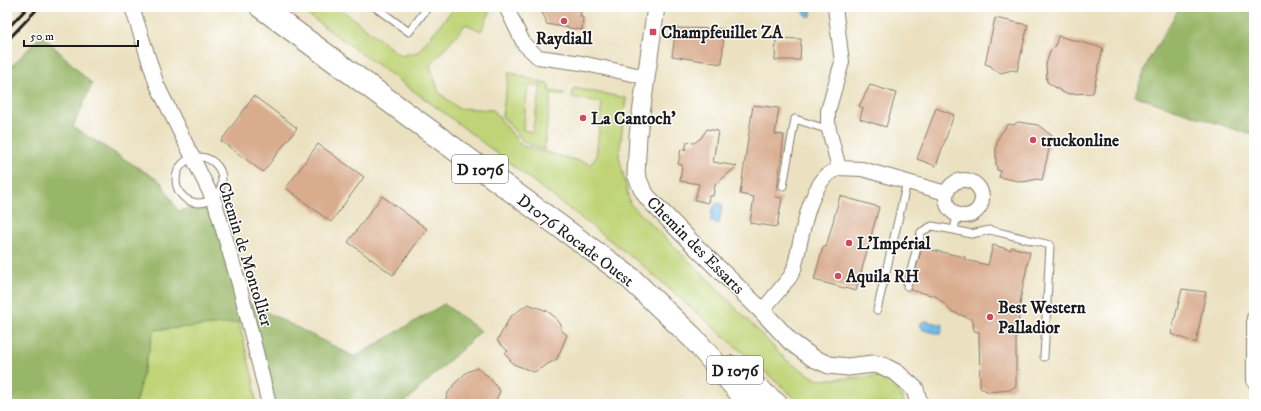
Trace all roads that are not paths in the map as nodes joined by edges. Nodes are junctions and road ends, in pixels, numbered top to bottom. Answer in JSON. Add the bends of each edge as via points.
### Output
{"nodes":[{"id":1,"x":132,"y":7,"type":"edge"},
{"id":2,"x":261,"y":7,"type":"edge"},
{"id":3,"x":375,"y":7,"type":"edge"},
{"id":4,"x":428,"y":7,"type":"edge"},
{"id":5,"x":506,"y":7,"type":"edge"},
{"id":6,"x":656,"y":7,"type":"edge"},
{"id":7,"x":835,"y":7,"type":"edge"},
{"id":8,"x":646,"y":77,"type":"junction"},
{"id":9,"x":829,"y":130,"type":"junction"},
{"id":10,"x":193,"y":158,"type":"junction"},
{"id":11,"x":839,"y":168,"type":"junction"},
{"id":12,"x":907,"y":182,"type":"junction"},
{"id":13,"x":783,"y":186,"type":"dead end"},
{"id":14,"x":946,"y":194,"type":"junction"},
{"id":15,"x":213,"y":199,"type":"junction"},
{"id":16,"x":957,"y":215,"type":"junction"},
{"id":17,"x":954,"y":230,"type":"junction"},
{"id":18,"x":907,"y":286,"type":"dead end"},
{"id":19,"x":876,"y":310,"type":"dead end"},
{"id":20,"x":762,"y":311,"type":"junction"},
{"id":21,"x":1254,"y":318,"type":"edge"},
{"id":22,"x":693,"y":338,"type":"junction"},
{"id":23,"x":1044,"y":358,"type":"dead end"},
{"id":24,"x":1254,"y":381,"type":"edge"},
{"id":25,"x":269,"y":404,"type":"edge"},
{"id":26,"x":750,"y":404,"type":"edge"},
{"id":27,"x":776,"y":404,"type":"edge"},
{"id":28,"x":919,"y":404,"type":"edge"}],
"edges":[{"from":1,"to":10,"type":"street","name":"Chemin de Montollier","via":[[157,85]]},
{"from":2,"to":22,"type":"main road","name":"D1076 Rocade Ouest","number":"D 1076","via":[[629,277]]},
{"from":3,"to":4,"type":"lane","via":[[409,32]]},
{"from":5,"to":8,"type":"street","via":[[524,44],[538,57],[582,63]]},
{"from":6,"to":8,"type":"street","name":"Chemin des Essarts"},
{"from":7,"to":9,"type":"street","via":[[842,62],[828,111]]},
{"from":8,"to":20,"type":"street","name":"Chemin des Essarts","via":[[636,160],[636,174],[642,189],[691,242]]},
{"from":9,"to":11,"type":"street"},
{"from":9,"to":13,"type":"lane","via":[[794,119]]},
{"from":10,"to":15,"type":"street","name":"Chemin de Montollier"},
{"from":10,"to":15,"type":"lane","via":[[204,157],[211,160],[221,172],[222,187]]},
{"from":10,"to":15,"type":"lane","via":[[186,161],[176,175],[178,190],[183,197],[198,204]]},
{"from":11,"to":12,"type":"street","via":[[862,169]]},
{"from":11,"to":20,"type":"street","via":[[824,177],[817,188],[794,269]]},
{"from":12,"to":14,"type":"street"},
{"from":12,"to":19,"type":"lane"},
{"from":14,"to":16,"type":"street","via":[[946,204],[952,213]]},
{"from":14,"to":16,"type":"street","via":[[953,183],[959,181],[971,181],[980,190],[982,202],[979,208],[969,215]]},
{"from":15,"to":25,"type":"street","name":"Chemin de Montollier","via":[[239,284]]},
{"from":16,"to":17,"type":"lane"},
{"from":17,"to":18,"type":"lane","via":[[932,226],[921,232]]},
{"from":17,"to":23,"type":"lane","via":[[971,234],[990,230],[1050,245]]},
{"from":20,"to":28,"type":"street","name":"Chemin des Essarts","via":[[791,342],[813,358],[835,366],[872,364],[897,373],[915,389]]},
{"from":21,"to":24,"type":"street"},
{"from":22,"to":26,"type":"main road","number":"D 1076"},
{"from":22,"to":27,"type":"main road","number":"D 1076"}]}
